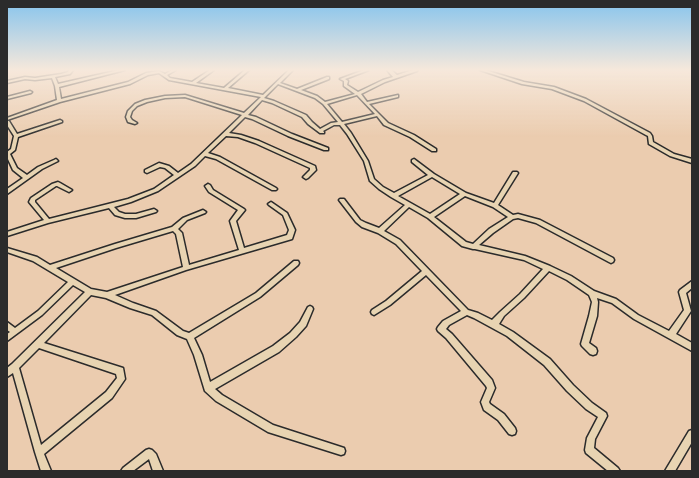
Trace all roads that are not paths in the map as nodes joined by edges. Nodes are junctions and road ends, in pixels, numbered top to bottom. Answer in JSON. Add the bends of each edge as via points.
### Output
{"nodes":[{"id":1,"x":29,"y":92,"type":"edge"},
{"id":2,"x":58,"y":92,"type":"edge"},
{"id":3,"x":93,"y":92,"type":"edge"},
{"id":4,"x":241,"y":92,"type":"edge"},
{"id":5,"x":269,"y":92,"type":"edge"},
{"id":6,"x":304,"y":92,"type":"edge"},
{"id":7,"x":361,"y":92,"type":"edge"},
{"id":8,"x":564,"y":92,"type":"edge"},
{"id":9,"x":358,"y":94,"type":"junction"},
{"id":10,"x":397,"y":96,"type":"dead end"},
{"id":11,"x":7,"y":98,"type":"edge"},
{"id":12,"x":263,"y":98,"type":"junction"},
{"id":13,"x":59,"y":101,"type":"junction"},
{"id":14,"x":324,"y":103,"type":"junction"},
{"id":15,"x":367,"y":103,"type":"junction"},
{"id":16,"x":377,"y":114,"type":"junction"},
{"id":17,"x":244,"y":116,"type":"junction"},
{"id":18,"x":7,"y":121,"type":"edge"},
{"id":19,"x":60,"y":121,"type":"dead end"},
{"id":20,"x":135,"y":123,"type":"dead end"},
{"id":21,"x":340,"y":123,"type":"junction"},
{"id":22,"x":225,"y":134,"type":"junction"},
{"id":23,"x":16,"y":136,"type":"junction"},
{"id":24,"x":326,"y":149,"type":"dead end"},
{"id":25,"x":434,"y":150,"type":"dead end"},
{"id":26,"x":8,"y":154,"type":"edge"},
{"id":27,"x":204,"y":154,"type":"junction"},
{"id":28,"x":56,"y":161,"type":"dead end"},
{"id":29,"x":414,"y":161,"type":"dead end"},
{"id":30,"x":692,"y":162,"type":"edge"},
{"id":31,"x":147,"y":171,"type":"dead end"},
{"id":32,"x":515,"y":173,"type":"dead end"},
{"id":33,"x":178,"y":176,"type":"junction"},
{"id":34,"x":432,"y":176,"type":"junction"},
{"id":35,"x":306,"y":177,"type":"dead end"},
{"id":36,"x":27,"y":178,"type":"junction"},
{"id":37,"x":208,"y":186,"type":"dead end"},
{"id":38,"x":274,"y":188,"type":"dead end"},
{"id":39,"x":69,"y":190,"type":"dead end"},
{"id":40,"x":7,"y":192,"type":"edge"},
{"id":41,"x":464,"y":194,"type":"junction"},
{"id":42,"x":393,"y":196,"type":"junction"},
{"id":43,"x":342,"y":200,"type":"dead end"},
{"id":44,"x":271,"y":204,"type":"dead end"},
{"id":45,"x":408,"y":204,"type":"junction"},
{"id":46,"x":494,"y":206,"type":"junction"},
{"id":47,"x":111,"y":207,"type":"junction"},
{"id":48,"x":154,"y":211,"type":"dead end"},
{"id":49,"x":203,"y":212,"type":"dead end"},
{"id":50,"x":430,"y":217,"type":"junction"},
{"id":51,"x":512,"y":217,"type":"junction"},
{"id":52,"x":48,"y":221,"type":"junction"},
{"id":53,"x":174,"y":230,"type":"junction"},
{"id":54,"x":380,"y":231,"type":"junction"},
{"id":55,"x":7,"y":234,"type":"edge"},
{"id":56,"x":473,"y":247,"type":"junction"},
{"id":57,"x":7,"y":250,"type":"edge"},
{"id":58,"x":242,"y":251,"type":"junction"},
{"id":59,"x":611,"y":260,"type":"dead end"},
{"id":60,"x":296,"y":263,"type":"dead end"},
{"id":61,"x":50,"y":268,"type":"junction"},
{"id":62,"x":186,"y":268,"type":"junction"},
{"id":63,"x":548,"y":268,"type":"junction"},
{"id":64,"x":427,"y":271,"type":"junction"},
{"id":65,"x":72,"y":282,"type":"junction"},
{"id":66,"x":692,"y":284,"type":"edge"},
{"id":67,"x":90,"y":292,"type":"junction"},
{"id":68,"x":592,"y":293,"type":"junction"},
{"id":69,"x":107,"y":296,"type":"junction"},
{"id":70,"x":310,"y":309,"type":"dead end"},
{"id":71,"x":374,"y":312,"type":"dead end"},
{"id":72,"x":466,"y":312,"type":"junction"},
{"id":73,"x":7,"y":325,"type":"edge"},
{"id":74,"x":495,"y":326,"type":"junction"},
{"id":75,"x":15,"y":332,"type":"junction"},
{"id":76,"x":670,"y":335,"type":"junction"},
{"id":77,"x":190,"y":337,"type":"junction"},
{"id":78,"x":7,"y":338,"type":"edge"},
{"id":79,"x":38,"y":344,"type":"junction"},
{"id":80,"x":692,"y":347,"type":"edge"},
{"id":81,"x":593,"y":351,"type":"dead end"},
{"id":82,"x":15,"y":367,"type":"junction"},
{"id":83,"x":7,"y":373,"type":"edge"},
{"id":84,"x":208,"y":388,"type":"junction"},
{"id":85,"x":512,"y":431,"type":"dead end"},
{"id":86,"x":692,"y":434,"type":"edge"},
{"id":87,"x":340,"y":451,"type":"dead end"},
{"id":88,"x":39,"y":452,"type":"junction"},
{"id":89,"x":46,"y":471,"type":"edge"},
{"id":90,"x":126,"y":471,"type":"edge"},
{"id":91,"x":158,"y":471,"type":"edge"},
{"id":92,"x":615,"y":471,"type":"edge"},
{"id":93,"x":670,"y":471,"type":"edge"}],
"edges":[{"from":1,"to":11,"type":"street"},
{"from":2,"to":13,"type":"street"},
{"from":3,"to":13,"type":"street"},
{"from":4,"to":12,"type":"street"},
{"from":5,"to":12,"type":"street"},
{"from":6,"to":14,"type":"street"},
{"from":7,"to":9,"type":"street"},
{"from":8,"to":30,"type":"street","via":[[585,100],[648,134],[651,143]]},
{"from":9,"to":14,"type":"street"},
{"from":9,"to":15,"type":"street"},
{"from":10,"to":15,"type":"street"},
{"from":12,"to":17,"type":"street"},
{"from":12,"to":21,"type":"street","via":[[304,116],[322,131]]},
{"from":13,"to":18,"type":"street"},
{"from":14,"to":21,"type":"street"},
{"from":15,"to":16,"type":"street"},
{"from":16,"to":21,"type":"street"},
{"from":16,"to":25,"type":"street","via":[[386,124]]},
{"from":17,"to":20,"type":"street","via":[[185,96],[176,96],[152,99],[136,105],[128,117]]},
{"from":17,"to":22,"type":"street"},
{"from":17,"to":24,"type":"street"},
{"from":18,"to":23,"type":"street"},
{"from":19,"to":23,"type":"street"},
{"from":21,"to":42,"type":"street","via":[[366,161],[372,180]]},
{"from":22,"to":27,"type":"street"},
{"from":22,"to":35,"type":"street","via":[[257,142],[312,167],[313,170]]},
{"from":23,"to":26,"type":"street","via":[[14,150]]},
{"from":26,"to":36,"type":"street","via":[[15,169]]},
{"from":27,"to":33,"type":"street"},
{"from":27,"to":38,"type":"street","via":[[218,158]]},
{"from":28,"to":36,"type":"street","via":[[40,168]]},
{"from":29,"to":34,"type":"street"},
{"from":31,"to":33,"type":"street","via":[[159,165],[167,167]]},
{"from":32,"to":46,"type":"street"},
{"from":33,"to":47,"type":"street","via":[[156,190]]},
{"from":34,"to":41,"type":"street"},
{"from":34,"to":42,"type":"street"},
{"from":36,"to":40,"type":"street"},
{"from":37,"to":58,"type":"street","via":[[211,191],[242,210],[233,221]]},
{"from":39,"to":52,"type":"street","via":[[58,184],[54,185],[33,199],[32,202]]},
{"from":41,"to":46,"type":"street"},
{"from":41,"to":50,"type":"street"},
{"from":42,"to":45,"type":"street"},
{"from":43,"to":54,"type":"street","via":[[358,221]]},
{"from":44,"to":58,"type":"street","via":[[285,214],[292,230],[290,237]]},
{"from":45,"to":50,"type":"street"},
{"from":45,"to":54,"type":"street"},
{"from":46,"to":51,"type":"street"},
{"from":47,"to":48,"type":"street","via":[[117,214],[125,216]]},
{"from":47,"to":52,"type":"street"},
{"from":49,"to":53,"type":"street","via":[[184,219]]},
{"from":50,"to":56,"type":"street","via":[[464,244]]},
{"from":51,"to":56,"type":"street"},
{"from":51,"to":59,"type":"street","via":[[538,221]]},
{"from":52,"to":55,"type":"street"},
{"from":53,"to":61,"type":"street"},
{"from":53,"to":62,"type":"street","via":[[179,233]]},
{"from":54,"to":64,"type":"street","via":[[398,242]]},
{"from":56,"to":63,"type":"street","via":[[525,258]]},
{"from":57,"to":61,"type":"street","via":[[35,259]]},
{"from":58,"to":62,"type":"street"},
{"from":60,"to":77,"type":"street","via":[[258,296]]},
{"from":61,"to":65,"type":"street"},
{"from":62,"to":69,"type":"street"},
{"from":63,"to":68,"type":"street"},
{"from":63,"to":74,"type":"street","via":[[502,314],[495,322]]},
{"from":64,"to":71,"type":"street"},
{"from":64,"to":72,"type":"street"},
{"from":65,"to":67,"type":"street"},
{"from":65,"to":75,"type":"street","via":[[40,313]]},
{"from":66,"to":76,"type":"street","via":[[682,292],[688,311]]},
{"from":67,"to":69,"type":"street"},
{"from":67,"to":79,"type":"street"},
{"from":68,"to":76,"type":"street","via":[[614,300],[636,317]]},
{"from":68,"to":81,"type":"street","via":[[595,302],[585,344]]},
{"from":69,"to":77,"type":"street","via":[[154,313],[180,333]]},
{"from":70,"to":84,"type":"street","via":[[303,324],[276,349]]},
{"from":72,"to":74,"type":"street"},
{"from":72,"to":85,"type":"street","via":[[446,323],[441,329],[489,383],[491,388],[485,402],[487,407],[501,417]]},
{"from":73,"to":75,"type":"street"},
{"from":74,"to":92,"type":"street","via":[[548,362],[570,388],[603,416],[590,438],[589,450]]},
{"from":75,"to":78,"type":"street"},
{"from":76,"to":80,"type":"street"},
{"from":77,"to":84,"type":"street"},
{"from":79,"to":82,"type":"street"},
{"from":79,"to":88,"type":"street","via":[[120,371],[121,379],[109,395]]},
{"from":82,"to":83,"type":"street"},
{"from":82,"to":88,"type":"street"},
{"from":84,"to":87,"type":"street","via":[[219,398],[271,429]]},
{"from":86,"to":93,"type":"street"},
{"from":88,"to":89,"type":"street"},
{"from":90,"to":91,"type":"street","via":[[149,453],[153,456]]}]}
